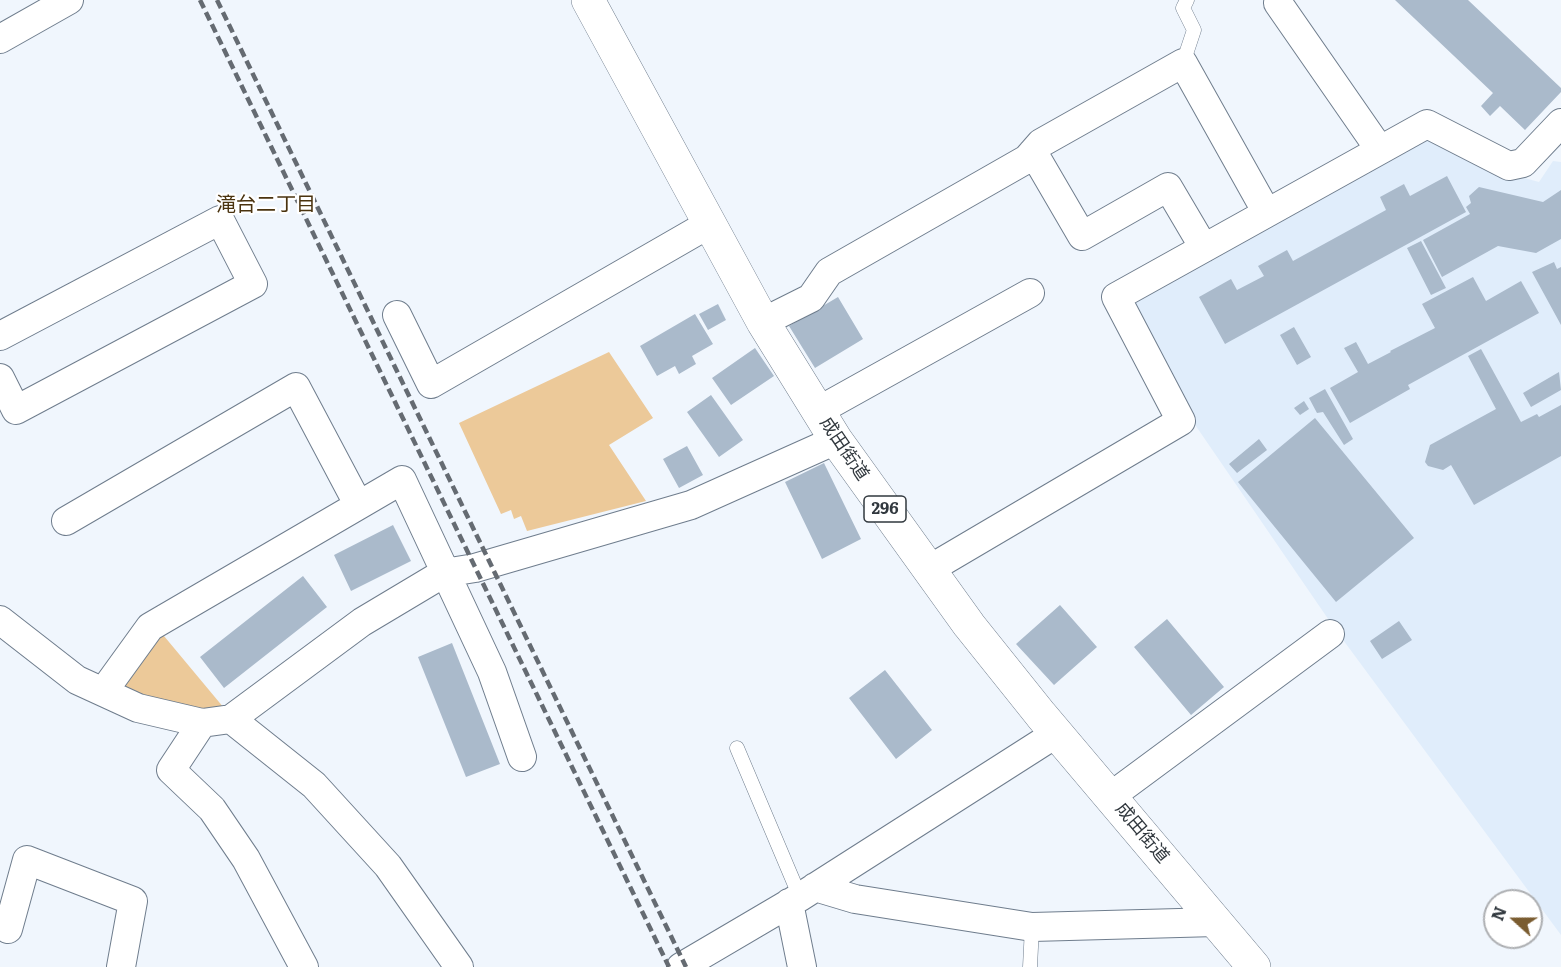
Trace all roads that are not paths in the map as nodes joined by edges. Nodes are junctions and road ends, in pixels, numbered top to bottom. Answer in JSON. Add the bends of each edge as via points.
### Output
{"nodes":[{"id":1,"x":69,"y":0,"type":"edge"},
{"id":2,"x":588,"y":0,"type":"edge"},
{"id":3,"x":1187,"y":0,"type":"edge"},
{"id":4,"x":1278,"y":3,"type":"dead end"},
{"id":5,"x":0,"y":39,"type":"edge"},
{"id":6,"x":1184,"y":63,"type":"junction"},
{"id":7,"x":1561,"y":123,"type":"edge"},
{"id":8,"x":1380,"y":150,"type":"junction"},
{"id":9,"x":1033,"y":152,"type":"junction"},
{"id":10,"x":1267,"y":213,"type":"junction"},
{"id":11,"x":709,"y":224,"type":"junction"},
{"id":12,"x":1204,"y":248,"type":"junction"},
{"id":13,"x":1030,"y":293,"type":"dead end"},
{"id":14,"x":397,"y":315,"type":"dead end"},
{"id":15,"x":763,"y":322,"type":"junction"},
{"id":16,"x":0,"y":336,"type":"edge"},
{"id":17,"x":0,"y":378,"type":"edge"},
{"id":18,"x":818,"y":411,"type":"junction"},
{"id":19,"x":836,"y":440,"type":"junction"},
{"id":20,"x":358,"y":504,"type":"junction"},
{"id":21,"x":66,"y":521,"type":"dead end"},
{"id":22,"x":928,"y":570,"type":"junction"},
{"id":23,"x":444,"y":573,"type":"junction"},
{"id":24,"x":0,"y":620,"type":"edge"},
{"id":25,"x":1330,"y":634,"type":"dead end"},
{"id":26,"x":103,"y":692,"type":"junction"},
{"id":27,"x":231,"y":719,"type":"junction"},
{"id":28,"x":202,"y":723,"type":"junction"},
{"id":29,"x":1057,"y":733,"type":"junction"},
{"id":30,"x":737,"y":748,"type":"dead end"},
{"id":31,"x":522,"y":757,"type":"dead end"},
{"id":32,"x":1111,"y":796,"type":"junction"},
{"id":33,"x":801,"y":896,"type":"junction"},
{"id":34,"x":1216,"y":922,"type":"junction"},
{"id":35,"x":1032,"y":927,"type":"junction"},
{"id":36,"x":8,"y":929,"type":"dead end"},
{"id":37,"x":121,"y":967,"type":"edge"},
{"id":38,"x":304,"y":967,"type":"edge"},
{"id":39,"x":459,"y":967,"type":"edge"},
{"id":40,"x":681,"y":967,"type":"edge"},
{"id":41,"x":802,"y":967,"type":"edge"},
{"id":42,"x":1030,"y":967,"type":"edge"},
{"id":43,"x":1254,"y":967,"type":"edge"}],
"edges":[{"from":1,"to":5,"type":"street"},
{"from":2,"to":11,"type":"highway","name":"成田街道","number":"296"},
{"from":3,"to":6,"type":"lane","via":[[1183,8],[1194,30]]},
{"from":4,"to":8,"type":"street"},
{"from":6,"to":9,"type":"street","via":[[1041,143]]},
{"from":6,"to":10,"type":"street"},
{"from":7,"to":8,"type":"street","via":[[1523,163],[1509,166],[1427,124]]},
{"from":8,"to":10,"type":"street"},
{"from":9,"to":12,"type":"street","via":[[1082,236],[1168,187]]},
{"from":9,"to":15,"type":"street","via":[[829,272],[811,298]]},
{"from":10,"to":12,"type":"street"},
{"from":11,"to":14,"type":"street","via":[[432,384]]},
{"from":11,"to":15,"type":"highway","name":"成田街道","number":"296"},
{"from":12,"to":22,"type":"street","via":[[1116,297],[1181,421]]},
{"from":13,"to":18,"type":"street"},
{"from":15,"to":18,"type":"highway","name":"成田街道","number":"296"},
{"from":16,"to":17,"type":"street","via":[[220,220],[254,284],[16,410]]},
{"from":18,"to":19,"type":"highway","name":"成田街道","number":"296"},
{"from":19,"to":22,"type":"highway","name":"成田街道","number":"296"},
{"from":19,"to":23,"type":"street","via":[[691,505],[475,568]]},
{"from":20,"to":21,"type":"street","via":[[296,387]]},
{"from":20,"to":23,"type":"street","via":[[402,480]]},
{"from":20,"to":26,"type":"street","via":[[150,627]]},
{"from":22,"to":29,"type":"highway","name":"成田街道","number":"296"},
{"from":23,"to":27,"type":"street","via":[[362,622]]},
{"from":23,"to":31,"type":"street","via":[[492,672]]},
{"from":24,"to":26,"type":"street","via":[[78,680]]},
{"from":25,"to":32,"type":"street"},
{"from":26,"to":28,"type":"street","via":[[138,708]]},
{"from":27,"to":28,"type":"street"},
{"from":27,"to":39,"type":"street","via":[[314,785],[387,866]]},
{"from":28,"to":38,"type":"street","via":[[171,770],[212,809],[246,859]]},
{"from":29,"to":32,"type":"highway","name":"成田街道","number":"296"},
{"from":29,"to":33,"type":"street"},
{"from":30,"to":33,"type":"lane"},
{"from":32,"to":34,"type":"highway","name":"成田街道","number":"296"},
{"from":33,"to":35,"type":"street","via":[[855,899]]},
{"from":33,"to":40,"type":"street"},
{"from":33,"to":41,"type":"street"},
{"from":34,"to":35,"type":"street"},
{"from":34,"to":43,"type":"highway","name":"成田街道","number":"296"},
{"from":35,"to":42,"type":"lane"},
{"from":36,"to":37,"type":"street","via":[[27,860],[134,901]]}]}
